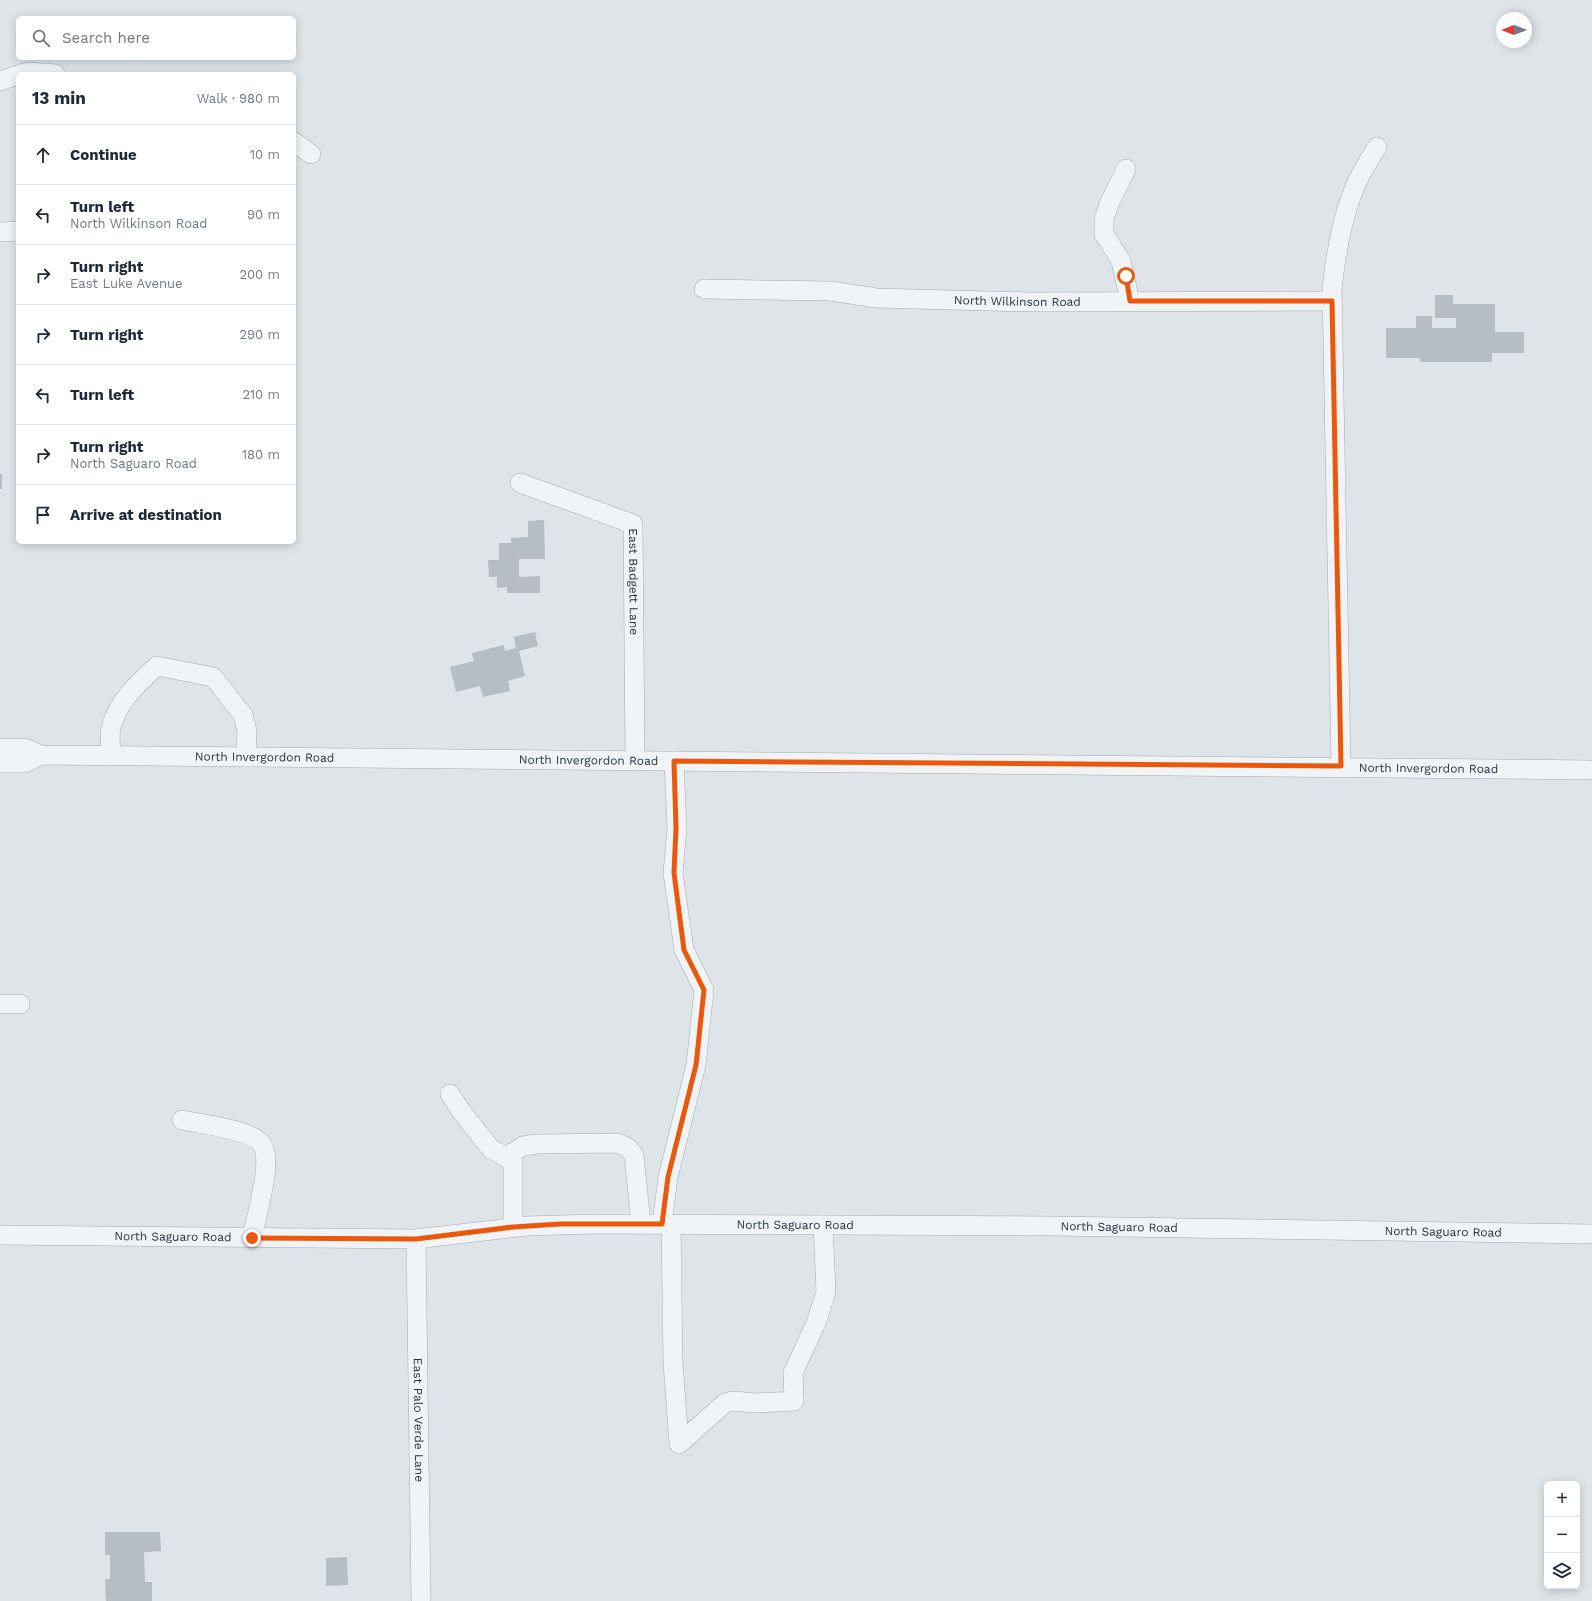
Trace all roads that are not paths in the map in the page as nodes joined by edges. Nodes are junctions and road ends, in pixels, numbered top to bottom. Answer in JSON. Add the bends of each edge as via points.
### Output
{"nodes":[{"id":1,"x":16,"y":75,"type":"edge"},
{"id":2,"x":0,"y":81,"type":"edge"},
{"id":3,"x":296,"y":143,"type":"edge"},
{"id":4,"x":1377,"y":147,"type":"dead end"},
{"id":5,"x":311,"y":154,"type":"dead end"},
{"id":6,"x":1126,"y":169,"type":"dead end"},
{"id":7,"x":16,"y":231,"type":"edge"},
{"id":8,"x":0,"y":232,"type":"edge"},
{"id":9,"x":704,"y":289,"type":"dead end"},
{"id":10,"x":1130,"y":301,"type":"junction"},
{"id":11,"x":1332,"y":301,"type":"junction"},
{"id":12,"x":520,"y":483,"type":"dead end"},
{"id":13,"x":0,"y":748,"type":"edge"},
{"id":14,"x":41,"y":756,"type":"junction"},
{"id":15,"x":111,"y":756,"type":"junction"},
{"id":16,"x":246,"y":757,"type":"junction"},
{"id":17,"x":635,"y":760,"type":"junction"},
{"id":18,"x":674,"y":761,"type":"junction"},
{"id":19,"x":0,"y":763,"type":"edge"},
{"id":20,"x":1341,"y":766,"type":"junction"},
{"id":21,"x":1592,"y":770,"type":"edge"},
{"id":22,"x":0,"y":1004,"type":"edge"},
{"id":23,"x":20,"y":1004,"type":"dead end"},
{"id":24,"x":450,"y":1094,"type":"dead end"},
{"id":25,"x":182,"y":1120,"type":"dead end"},
{"id":26,"x":506,"y":1157,"type":"junction"},
{"id":27,"x":641,"y":1224,"type":"junction"},
{"id":28,"x":666,"y":1224,"type":"junction"},
{"id":29,"x":824,"y":1225,"type":"junction"},
{"id":30,"x":513,"y":1227,"type":"junction"},
{"id":31,"x":1592,"y":1234,"type":"edge"},
{"id":32,"x":0,"y":1235,"type":"edge"},
{"id":33,"x":252,"y":1238,"type":"junction"},
{"id":34,"x":416,"y":1239,"type":"junction"},
{"id":35,"x":420,"y":1601,"type":"edge"}],
"edges":[{"from":1,"to":2,"type":"street"},
{"from":3,"to":5,"type":"street"},
{"from":4,"to":11,"type":"street","via":[[1357,182],[1344,220],[1336,254]]},
{"from":6,"to":10,"type":"street","via":[[1109,204],[1104,219],[1104,234],[1121,262]]},
{"from":7,"to":8,"type":"street"},
{"from":9,"to":10,"type":"street","name":"North Wilkinson Road","via":[[831,291],[876,298],[1031,302]]},
{"from":10,"to":11,"type":"street","name":"North Wilkinson Road"},
{"from":11,"to":20,"type":"street"},
{"from":12,"to":17,"type":"street","name":"East Badgett Lane","via":[[633,524]]},
{"from":13,"to":14,"type":"street","name":"North Invergordon Road","via":[[25,748]]},
{"from":14,"to":15,"type":"street","name":"North Invergordon Road"},
{"from":14,"to":19,"type":"street","name":"North Invergordon Road","via":[[25,763]]},
{"from":15,"to":16,"type":"street","name":"North Invergordon Road"},
{"from":15,"to":16,"type":"street","via":[[111,728],[120,709],[130,690],[157,666],[213,677],[243,715],[247,732]]},
{"from":16,"to":17,"type":"street","name":"North Invergordon Road"},
{"from":17,"to":18,"type":"street","name":"North Invergordon Road"},
{"from":18,"to":20,"type":"street","name":"North Invergordon Road"},
{"from":18,"to":28,"type":"street","via":[[674,873],[684,950],[704,990],[696,1065],[668,1177]]},
{"from":20,"to":21,"type":"street","name":"North Invergordon Road"},
{"from":22,"to":23,"type":"street"},
{"from":24,"to":26,"type":"street","via":[[491,1149]]},
{"from":25,"to":33,"type":"street","via":[[243,1133],[258,1140],[265,1148],[266,1170]]},
{"from":26,"to":27,"type":"street","via":[[524,1146],[537,1144],[618,1143],[634,1155]]},
{"from":26,"to":30,"type":"street","via":[[513,1163]]},
{"from":27,"to":28,"type":"street","name":"North Saguaro Road"},
{"from":27,"to":30,"type":"street","name":"North Saguaro Road"},
{"from":28,"to":29,"type":"street","name":"North Saguaro Road"},
{"from":28,"to":29,"type":"street","via":[[679,1444],[725,1403],[794,1401],[793,1373],[816,1323],[826,1292]]},
{"from":29,"to":31,"type":"street","name":"North Saguaro Road"},
{"from":30,"to":34,"type":"street","name":"North Saguaro Road"},
{"from":32,"to":33,"type":"street","name":"North Saguaro Road"},
{"from":33,"to":34,"type":"street","name":"North Saguaro Road"},
{"from":34,"to":35,"type":"street","name":"East Palo Verde Lane"}]}
